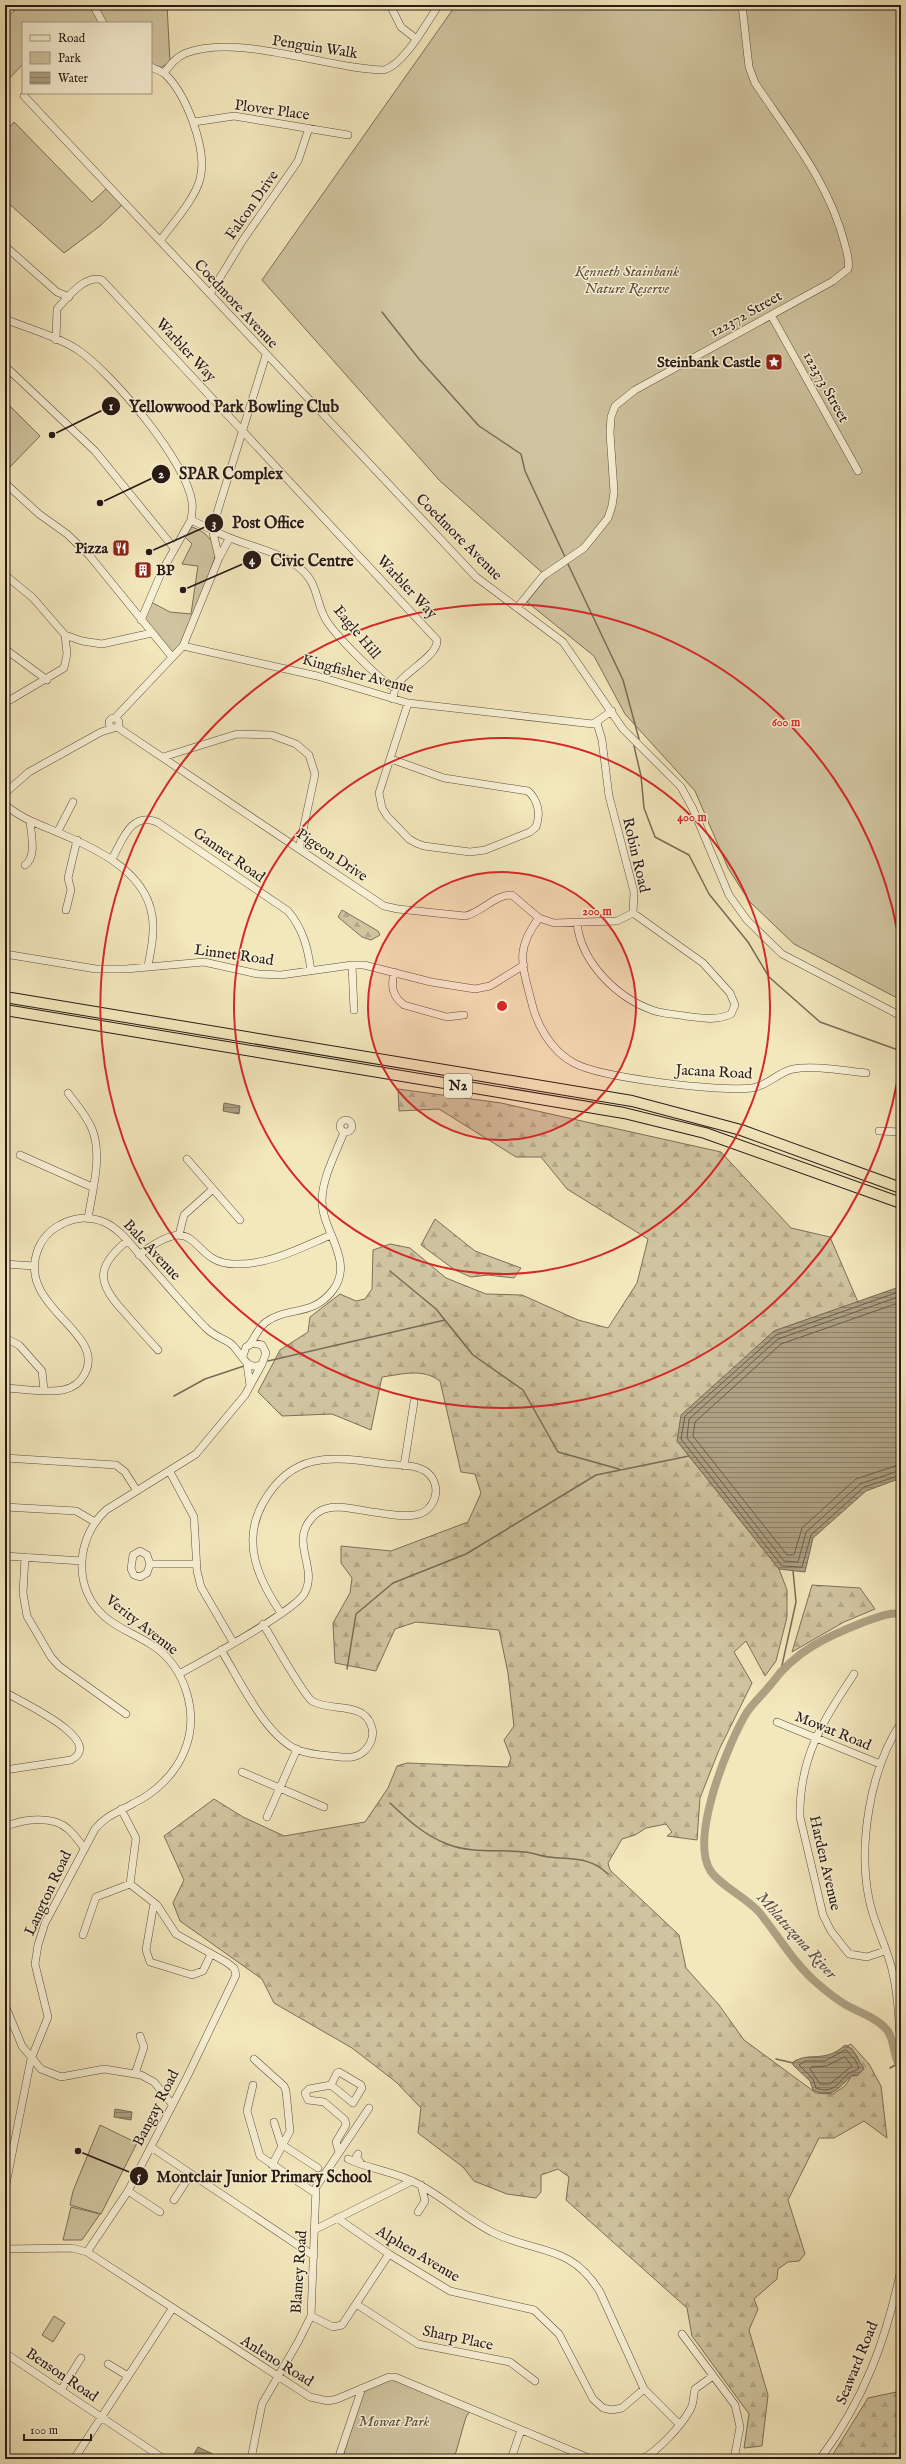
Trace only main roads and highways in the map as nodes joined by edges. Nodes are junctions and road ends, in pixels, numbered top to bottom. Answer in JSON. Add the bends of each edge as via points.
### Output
{"nodes":[{"id":1,"x":5,"y":997,"type":"edge"},
{"id":2,"x":5,"y":1010,"type":"edge"},
{"id":3,"x":901,"y":1188,"type":"edge"},
{"id":4,"x":901,"y":1203,"type":"edge"}],
"edges":[{"from":1,"to":3,"type":"highway","number":"N2","via":[[632,1101],[741,1130]]},
{"from":2,"to":4,"type":"highway","number":"N2","via":[[624,1113],[705,1133]]}]}
